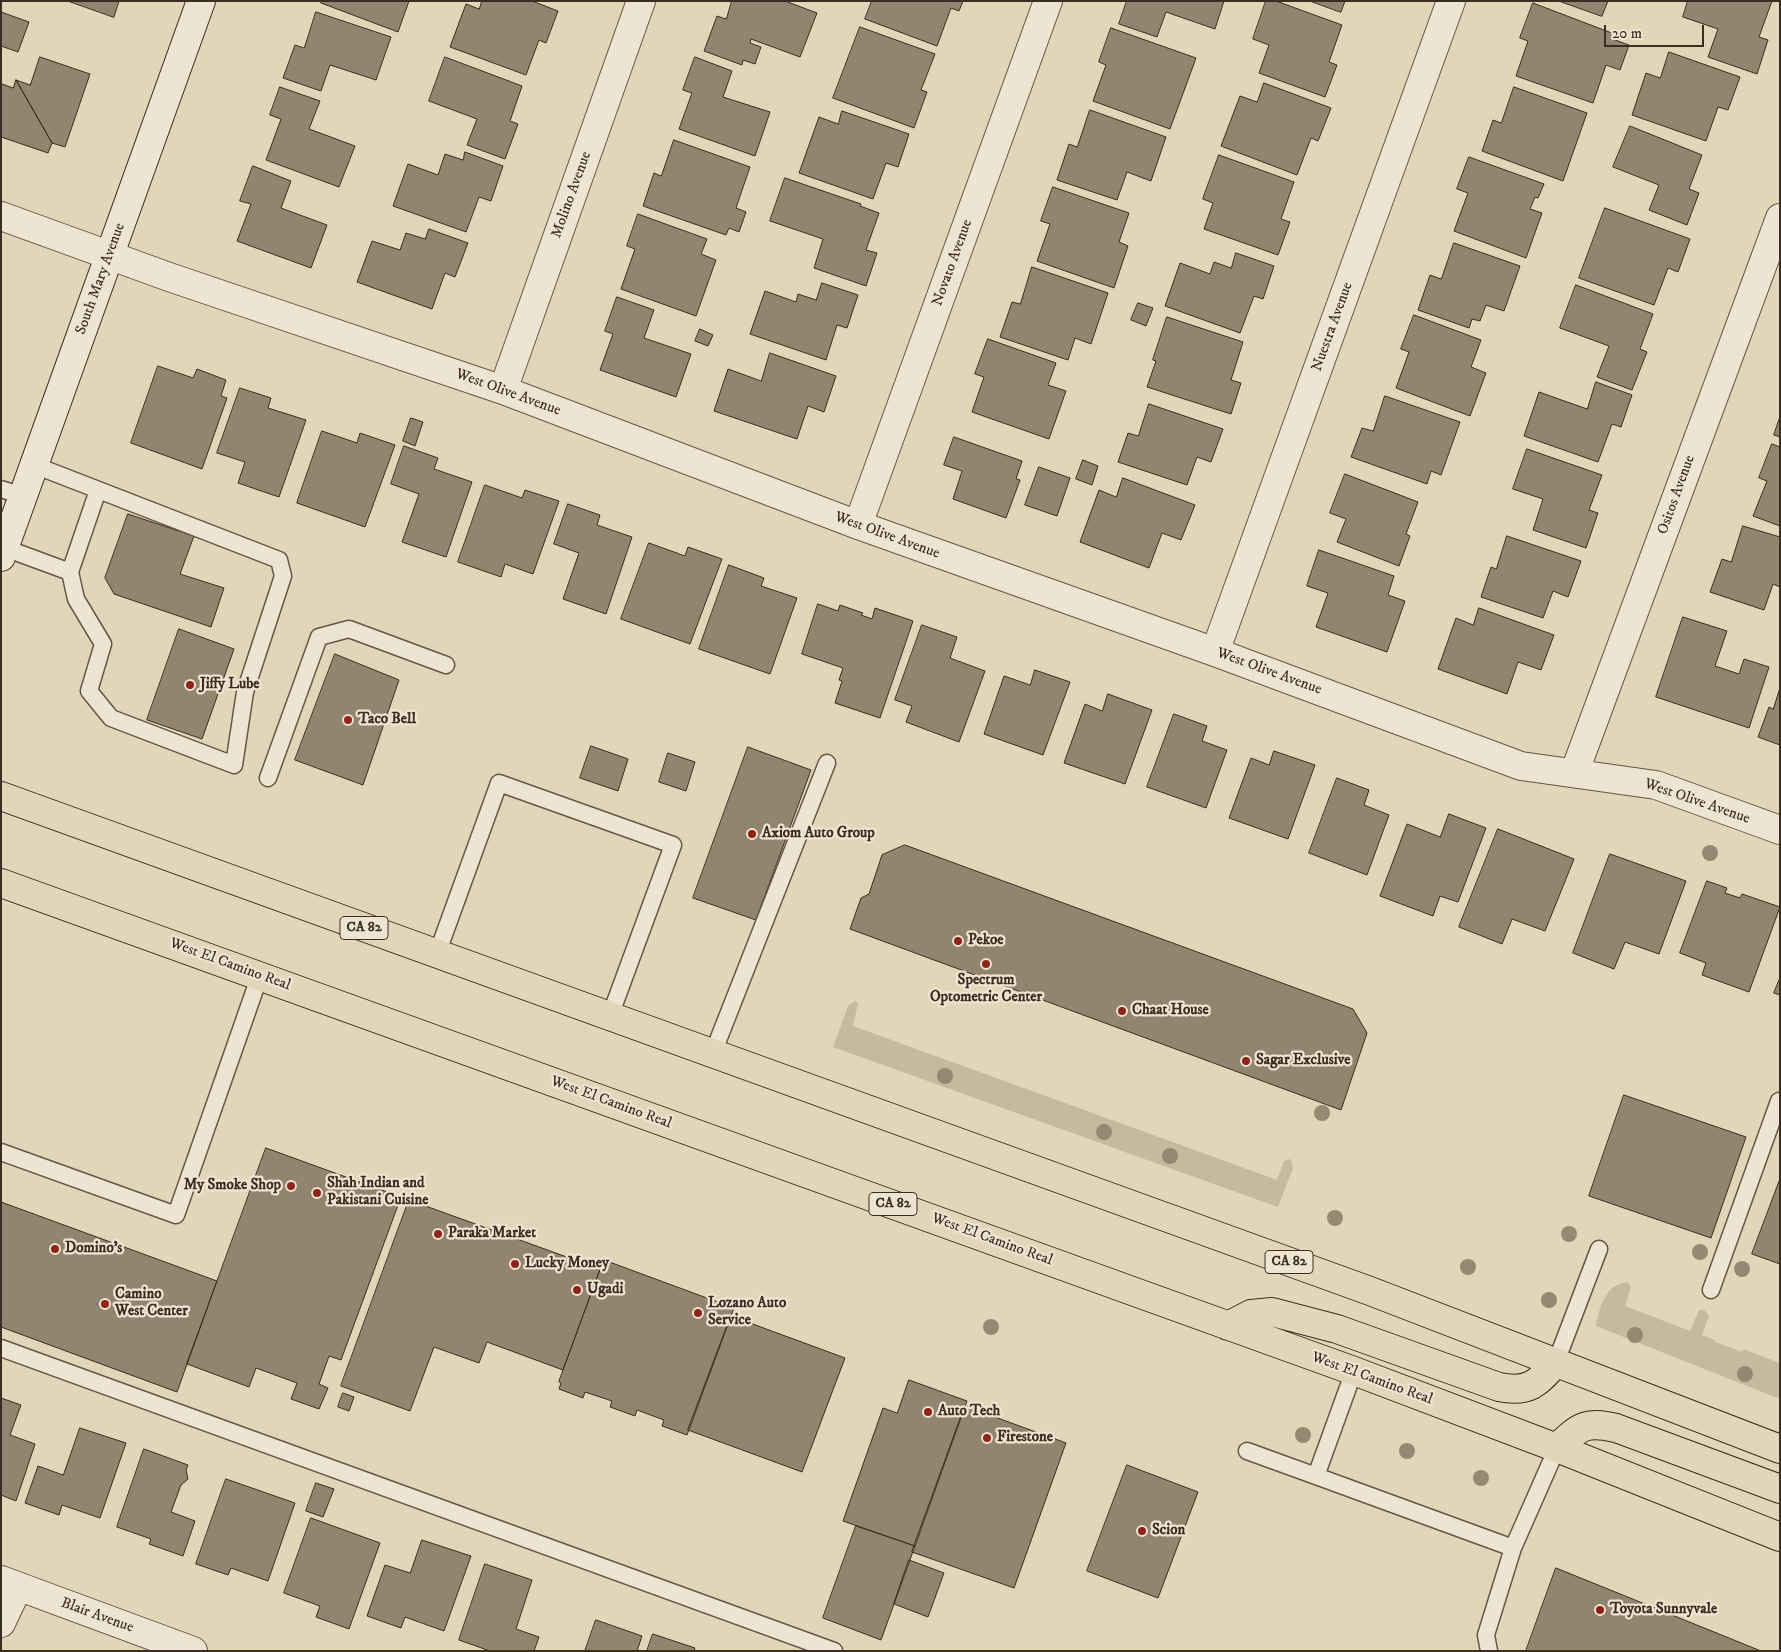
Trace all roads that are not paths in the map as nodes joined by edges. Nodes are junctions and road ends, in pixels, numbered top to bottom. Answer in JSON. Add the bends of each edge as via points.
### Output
{"nodes":[{"id":1,"x":201,"y":1,"type":"edge"},
{"id":2,"x":641,"y":1,"type":"edge"},
{"id":3,"x":1048,"y":1,"type":"edge"},
{"id":4,"x":1451,"y":1,"type":"edge"},
{"id":5,"x":1,"y":216,"type":"edge"},
{"id":6,"x":1780,"y":218,"type":"edge"},
{"id":7,"x":109,"y":256,"type":"junction"},
{"id":8,"x":503,"y":390,"type":"junction"},
{"id":9,"x":34,"y":465,"type":"junction"},
{"id":10,"x":98,"y":490,"type":"junction"},
{"id":11,"x":12,"y":492,"type":"edge"},
{"id":12,"x":858,"y":526,"type":"junction"},
{"id":13,"x":3,"y":553,"type":"edge"},
{"id":14,"x":70,"y":572,"type":"junction"},
{"id":15,"x":1215,"y":652,"type":"junction"},
{"id":16,"x":446,"y":665,"type":"dead end"},
{"id":17,"x":827,"y":763,"type":"dead end"},
{"id":18,"x":1574,"y":771,"type":"junction"},
{"id":19,"x":268,"y":778,"type":"dead end"},
{"id":20,"x":1,"y":796,"type":"edge"},
{"id":21,"x":1780,"y":830,"type":"edge"},
{"id":22,"x":1,"y":883,"type":"edge"},
{"id":23,"x":437,"y":954,"type":"junction"},
{"id":24,"x":260,"y":976,"type":"junction"},
{"id":25,"x":610,"y":1016,"type":"junction"},
{"id":26,"x":713,"y":1053,"type":"junction"},
{"id":27,"x":1779,"y":1101,"type":"edge"},
{"id":28,"x":1,"y":1152,"type":"edge"},
{"id":29,"x":1599,"y":1249,"type":"dead end"},
{"id":30,"x":1710,"y":1290,"type":"dead end"},
{"id":31,"x":1228,"y":1326,"type":"junction"},
{"id":32,"x":1,"y":1348,"type":"edge"},
{"id":33,"x":1556,"y":1362,"type":"junction"},
{"id":34,"x":1354,"y":1371,"type":"junction"},
{"id":35,"x":1557,"y":1448,"type":"junction"},
{"id":36,"x":1780,"y":1450,"type":"edge"},
{"id":37,"x":1248,"y":1451,"type":"dead end"},
{"id":38,"x":1316,"y":1476,"type":"junction"},
{"id":39,"x":1780,"y":1489,"type":"edge"},
{"id":40,"x":1780,"y":1538,"type":"edge"},
{"id":41,"x":1513,"y":1548,"type":"junction"},
{"id":42,"x":10,"y":1583,"type":"edge"},
{"id":43,"x":1,"y":1623,"type":"edge"},
{"id":44,"x":193,"y":1651,"type":"edge"},
{"id":45,"x":834,"y":1651,"type":"edge"},
{"id":46,"x":1489,"y":1651,"type":"edge"}],
"edges":[{"from":1,"to":7,"type":"street","name":"South Mary Avenue"},
{"from":2,"to":8,"type":"street","name":"Molino Avenue"},
{"from":3,"to":12,"type":"street","name":"Novato Avenue"},
{"from":4,"to":15,"type":"street","name":"Nuestra Avenue"},
{"from":5,"to":7,"type":"street","name":"West Olive Avenue"},
{"from":6,"to":18,"type":"street","name":"Ositos Avenue"},
{"from":7,"to":8,"type":"street","name":"West Olive Avenue"},
{"from":7,"to":9,"type":"street","name":"South Mary Avenue"},
{"from":8,"to":12,"type":"street","name":"West Olive Avenue"},
{"from":9,"to":10,"type":"lane"},
{"from":9,"to":11,"type":"street","name":"South Mary Avenue"},
{"from":10,"to":14,"type":"lane"},
{"from":10,"to":14,"type":"lane","via":[[279,560],[283,576],[245,692],[234,766],[112,718],[89,691],[103,644],[76,599]]},
{"from":11,"to":13,"type":"street","name":"South Mary Avenue"},
{"from":12,"to":15,"type":"street","name":"West Olive Avenue"},
{"from":13,"to":14,"type":"lane"},
{"from":15,"to":18,"type":"street","name":"West Olive Avenue","via":[[1521,766]]},
{"from":16,"to":19,"type":"lane","via":[[349,629],[320,637]]},
{"from":17,"to":26,"type":"lane"},
{"from":18,"to":21,"type":"street","name":"West Olive Avenue","via":[[1656,785]]},
{"from":20,"to":23,"type":"main road","number":"CA 82"},
{"from":22,"to":24,"type":"main road","name":"West El Camino Real","number":"CA 82"},
{"from":23,"to":25,"type":"main road","number":"CA 82"},
{"from":23,"to":25,"type":"lane","via":[[499,782],[673,845]]},
{"from":24,"to":28,"type":"lane","via":[[176,1216]]},
{"from":24,"to":31,"type":"main road","name":"West El Camino Real","number":"CA 82"},
{"from":25,"to":26,"type":"main road","number":"CA 82"},
{"from":26,"to":33,"type":"main road","number":"CA 82","via":[[1370,1291]]},
{"from":27,"to":30,"type":"lane"},
{"from":29,"to":33,"type":"lane"},
{"from":31,"to":33,"type":"main road","via":[[1251,1314],[1272,1312],[1337,1329],[1515,1390],[1541,1380]]},
{"from":31,"to":34,"type":"main road","name":"West El Camino Real","number":"CA 82"},
{"from":32,"to":45,"type":"lane"},
{"from":33,"to":36,"type":"main road","number":"CA 82"},
{"from":34,"to":35,"type":"main road","name":"West El Camino Real","number":"CA 82"},
{"from":34,"to":38,"type":"lane"},
{"from":35,"to":39,"type":"main road","via":[[1572,1433],[1596,1424],[1616,1428]]},
{"from":35,"to":40,"type":"main road","name":"West El Camino Real","number":"CA 82"},
{"from":35,"to":41,"type":"lane"},
{"from":37,"to":38,"type":"lane"},
{"from":38,"to":41,"type":"lane"},
{"from":41,"to":46,"type":"lane","via":[[1486,1635]]},
{"from":42,"to":43,"type":"street"},
{"from":42,"to":44,"type":"street","name":"Blair Avenue"}]}
